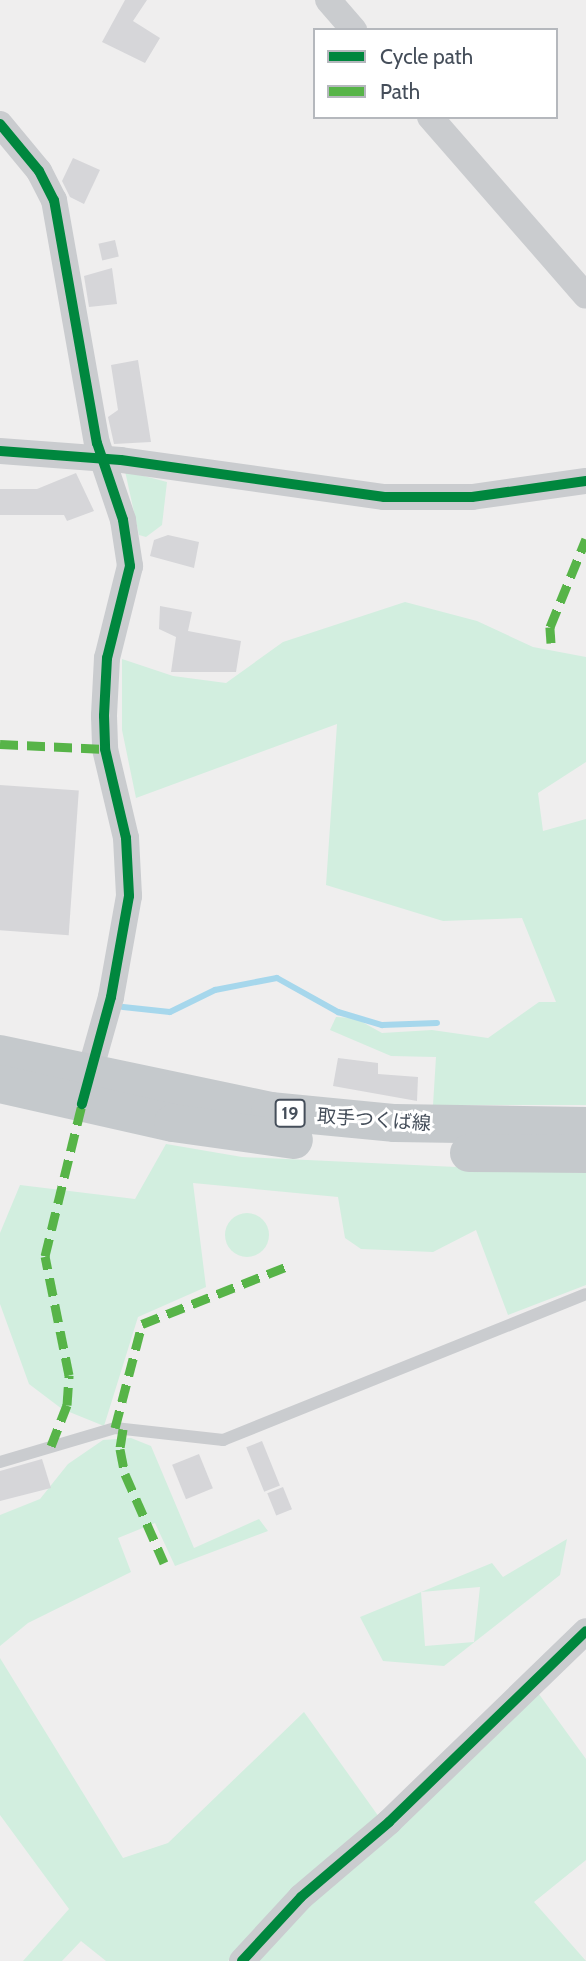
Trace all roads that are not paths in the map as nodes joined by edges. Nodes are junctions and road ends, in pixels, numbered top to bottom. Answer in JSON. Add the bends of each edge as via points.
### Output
{"nodes":[{"id":1,"x":328,"y":0,"type":"edge"},
{"id":2,"x":352,"y":28,"type":"edge"},
{"id":3,"x":432,"y":119,"type":"edge"},
{"id":4,"x":0,"y":124,"type":"edge"},
{"id":5,"x":586,"y":296,"type":"edge"},
{"id":6,"x":0,"y":451,"type":"edge"},
{"id":7,"x":103,"y":458,"type":"junction"},
{"id":8,"x":586,"y":481,"type":"edge"},
{"id":9,"x":0,"y":1054,"type":"edge"},
{"id":10,"x":0,"y":1084,"type":"edge"},
{"id":11,"x":85,"y":1090,"type":"junction"},
{"id":12,"x":586,"y":1126,"type":"edge"},
{"id":13,"x":586,"y":1154,"type":"edge"},
{"id":14,"x":586,"y":1294,"type":"edge"},
{"id":15,"x":0,"y":1462,"type":"edge"},
{"id":16,"x":586,"y":1631,"type":"edge"},
{"id":17,"x":242,"y":1961,"type":"edge"}],
"edges":[{"from":1,"to":2,"type":"street"},
{"from":3,"to":5,"type":"street"},
{"from":4,"to":7,"type":"street","via":[[39,171],[54,200]]},
{"from":6,"to":7,"type":"street"},
{"from":7,"to":8,"type":"street","via":[[384,497],[472,497]]},
{"from":7,"to":11,"type":"street","via":[[123,520],[130,566],[107,658],[104,716],[126,838],[129,896],[111,998]]},
{"from":9,"to":11,"type":"main road","name":"取手つくば線","number":"19"},
{"from":10,"to":11,"type":"main road","name":"取手つくば線","number":"19"},
{"from":11,"to":12,"type":"main road","name":"取手つくば線","number":"19","via":[[395,1123]]},
{"from":11,"to":13,"type":"main road","name":"取手つくば線","number":"19","via":[[293,1140],[409,1150]]},
{"from":14,"to":15,"type":"lane","via":[[223,1440],[115,1428]]},
{"from":16,"to":17,"type":"street","via":[[389,1822],[301,1897]]}]}
